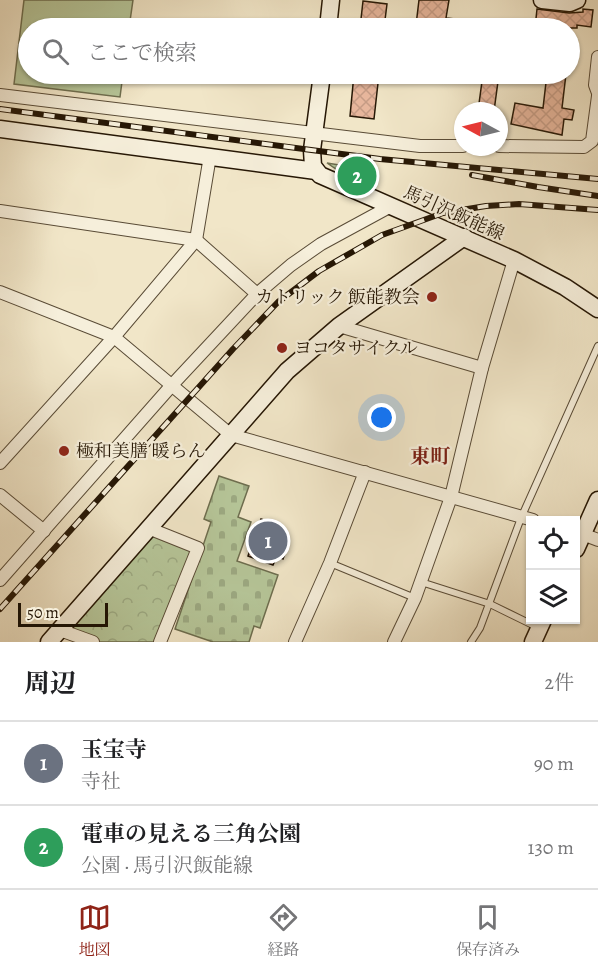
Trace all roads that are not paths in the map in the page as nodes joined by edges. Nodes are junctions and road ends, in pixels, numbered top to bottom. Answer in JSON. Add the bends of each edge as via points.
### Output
{"nodes":[{"id":1,"x":331,"y":0,"type":"edge"},
{"id":2,"x":542,"y":0,"type":"edge"},
{"id":3,"x":577,"y":0,"type":"edge"},
{"id":4,"x":328,"y":18,"type":"edge"},
{"id":5,"x":598,"y":57,"type":"edge"},
{"id":6,"x":321,"y":84,"type":"edge"},
{"id":7,"x":598,"y":94,"type":"edge"},
{"id":8,"x":0,"y":95,"type":"edge"},
{"id":9,"x":0,"y":129,"type":"edge"},
{"id":10,"x":314,"y":134,"type":"junction"},
{"id":11,"x":454,"y":146,"type":"edge"},
{"id":12,"x":508,"y":146,"type":"edge"},
{"id":13,"x":210,"y":156,"type":"junction"},
{"id":14,"x":316,"y":171,"type":"junction"},
{"id":15,"x":391,"y":206,"type":"junction"},
{"id":16,"x":0,"y":211,"type":"edge"},
{"id":17,"x":464,"y":237,"type":"junction"},
{"id":18,"x":196,"y":240,"type":"junction"},
{"id":19,"x":514,"y":260,"type":"junction"},
{"id":20,"x":257,"y":294,"type":"junction"},
{"id":21,"x":1,"y":296,"type":"edge"},
{"id":22,"x":598,"y":309,"type":"edge"},
{"id":23,"x":339,"y":326,"type":"junction"},
{"id":24,"x":114,"y":337,"type":"junction"},
{"id":25,"x":598,"y":346,"type":"edge"},
{"id":26,"x":482,"y":368,"type":"junction"},
{"id":27,"x":172,"y":385,"type":"junction"},
{"id":28,"x":231,"y":435,"type":"junction"},
{"id":29,"x":0,"y":463,"type":"edge"},
{"id":30,"x":365,"y":472,"type":"junction"},
{"id":31,"x":0,"y":495,"type":"edge"},
{"id":32,"x":451,"y":497,"type":"junction"},
{"id":33,"x":598,"y":500,"type":"edge"},
{"id":34,"x":528,"y":516,"type":"edge"},
{"id":35,"x":526,"y":519,"type":"edge"},
{"id":36,"x":526,"y":521,"type":"edge"},
{"id":37,"x":148,"y":528,"type":"junction"},
{"id":38,"x":44,"y":531,"type":"junction"},
{"id":39,"x":583,"y":539,"type":"edge"},
{"id":40,"x":330,"y":563,"type":"junction"},
{"id":41,"x":0,"y":580,"type":"edge"},
{"id":42,"x":421,"y":582,"type":"junction"},
{"id":43,"x":415,"y":598,"type":"junction"},
{"id":44,"x":490,"y":604,"type":"junction"},
{"id":45,"x":536,"y":635,"type":"edge"},
{"id":46,"x":54,"y":636,"type":"edge"},
{"id":47,"x":93,"y":642,"type":"edge"},
{"id":48,"x":160,"y":642,"type":"edge"},
{"id":49,"x":295,"y":642,"type":"edge"},
{"id":50,"x":394,"y":642,"type":"edge"},
{"id":51,"x":471,"y":642,"type":"edge"}],
"edges":[{"from":1,"to":4,"type":"street"},
{"from":2,"to":3,"type":"street"},
{"from":5,"to":7,"type":"street"},
{"from":6,"to":10,"type":"street"},
{"from":7,"to":12,"type":"street","via":[[592,141],[584,147]]},
{"from":8,"to":10,"type":"street"},
{"from":9,"to":13,"type":"street"},
{"from":10,"to":11,"type":"street"},
{"from":10,"to":14,"type":"street","via":[[312,160]]},
{"from":13,"to":14,"type":"street"},
{"from":13,"to":18,"type":"street"},
{"from":14,"to":15,"type":"street","name":"馬引沢飯能線"},
{"from":15,"to":17,"type":"street","name":"馬引沢飯能線"},
{"from":15,"to":20,"type":"street","via":[[321,244]]},
{"from":16,"to":18,"type":"street"},
{"from":17,"to":19,"type":"street","name":"馬引沢飯能線"},
{"from":17,"to":23,"type":"street"},
{"from":18,"to":20,"type":"street"},
{"from":18,"to":24,"type":"street"},
{"from":19,"to":22,"type":"street","name":"馬引沢飯能線","via":[[565,286]]},
{"from":19,"to":26,"type":"street"},
{"from":20,"to":27,"type":"street"},
{"from":21,"to":24,"type":"street"},
{"from":23,"to":26,"type":"street"},
{"from":23,"to":28,"type":"street","via":[[286,371]]},
{"from":24,"to":27,"type":"street"},
{"from":24,"to":29,"type":"street"},
{"from":25,"to":34,"type":"lane"},
{"from":26,"to":32,"type":"street"},
{"from":27,"to":28,"type":"street"},
{"from":27,"to":38,"type":"street"},
{"from":28,"to":30,"type":"street"},
{"from":28,"to":37,"type":"street"},
{"from":30,"to":32,"type":"street"},
{"from":30,"to":40,"type":"street"},
{"from":31,"to":38,"type":"street"},
{"from":32,"to":35,"type":"street"},
{"from":32,"to":42,"type":"street"},
{"from":33,"to":39,"type":"street"},
{"from":36,"to":44,"type":"lane"},
{"from":37,"to":46,"type":"street"},
{"from":37,"to":48,"type":"street","via":[[198,548]]},
{"from":38,"to":41,"type":"street"},
{"from":40,"to":43,"type":"lane"},
{"from":40,"to":49,"type":"street"},
{"from":42,"to":43,"type":"street"},
{"from":42,"to":44,"type":"lane"},
{"from":43,"to":50,"type":"street"},
{"from":44,"to":45,"type":"lane"},
{"from":44,"to":51,"type":"lane"},
{"from":46,"to":47,"type":"street"}]}
